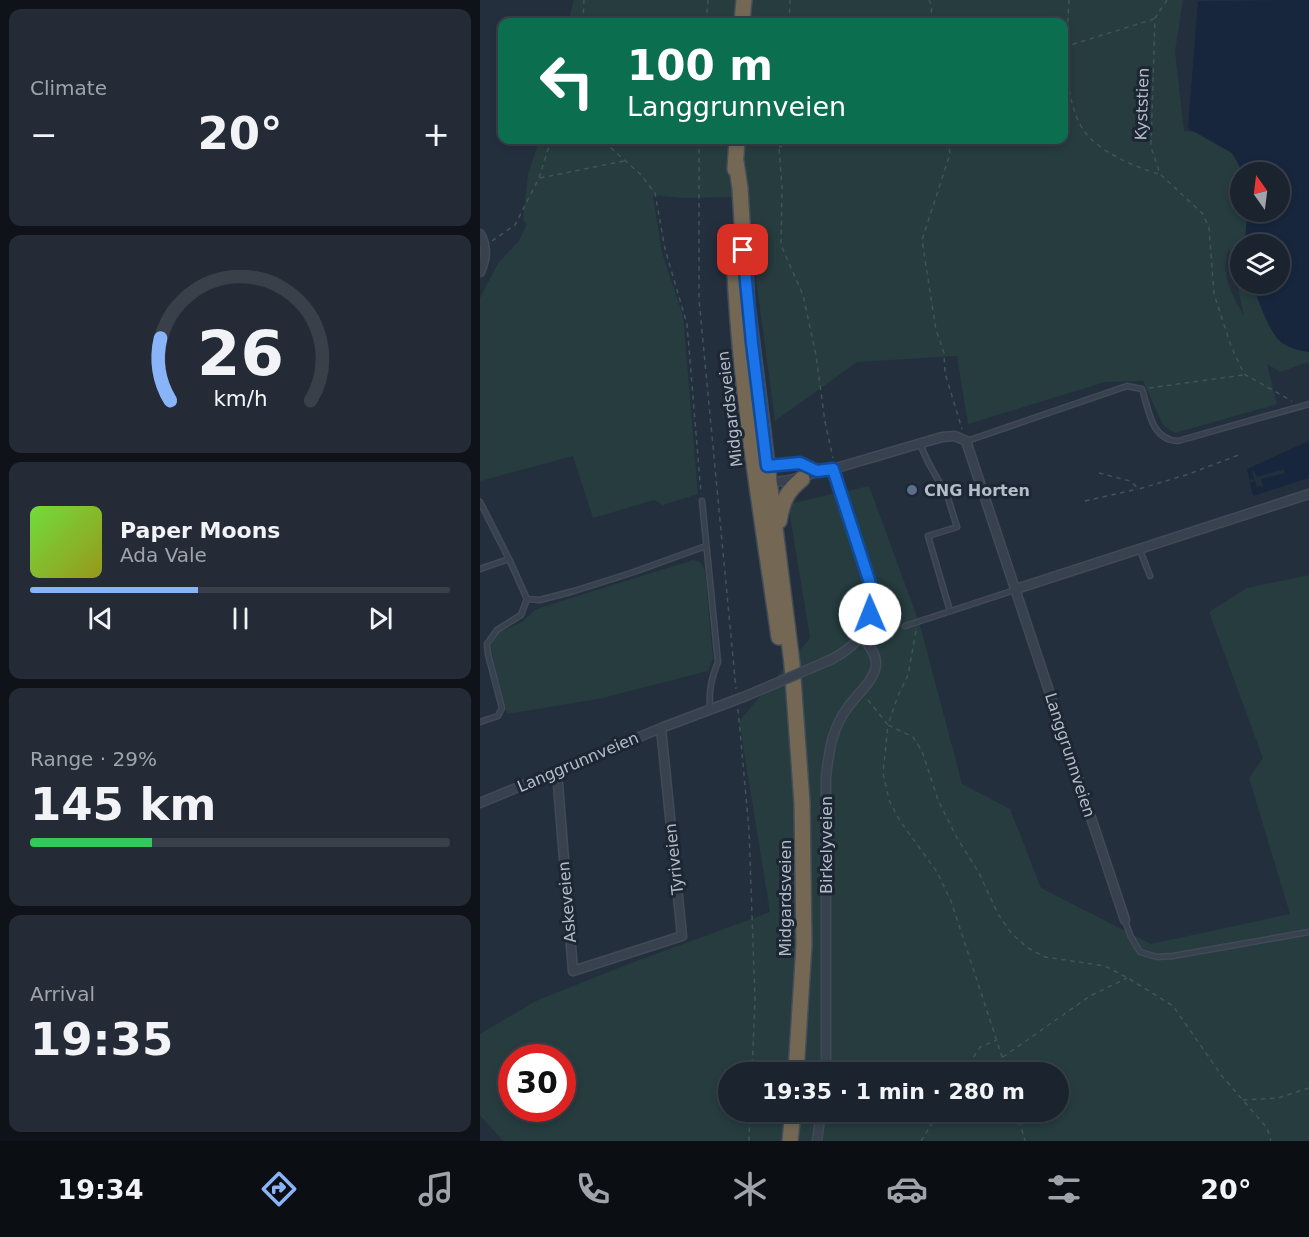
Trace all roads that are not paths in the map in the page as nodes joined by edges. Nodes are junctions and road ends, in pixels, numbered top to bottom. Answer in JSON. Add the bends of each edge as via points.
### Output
{"nodes":[{"id":1,"x":744,"y":0,"type":"edge"},
{"id":2,"x":742,"y":18,"type":"edge"},
{"id":3,"x":737,"y":144,"type":"edge"},
{"id":4,"x":480,"y":234,"type":"edge"},
{"id":5,"x":480,"y":272,"type":"edge"},
{"id":6,"x":1309,"y":404,"type":"edge"},
{"id":7,"x":966,"y":441,"type":"junction"},
{"id":8,"x":920,"y":444,"type":"junction"},
{"id":9,"x":833,"y":469,"type":"junction"},
{"id":10,"x":817,"y":471,"type":"junction"},
{"id":11,"x":764,"y":474,"type":"junction"},
{"id":12,"x":802,"y":479,"type":"junction"},
{"id":13,"x":1309,"y":494,"type":"edge"},
{"id":14,"x":702,"y":501,"type":"road end"},
{"id":15,"x":480,"y":502,"type":"edge"},
{"id":16,"x":777,"y":539,"type":"junction"},
{"id":17,"x":706,"y":546,"type":"junction"},
{"id":18,"x":1140,"y":549,"type":"junction"},
{"id":19,"x":509,"y":559,"type":"junction"},
{"id":20,"x":480,"y":569,"type":"edge"},
{"id":21,"x":1150,"y":576,"type":"dead end"},
{"id":22,"x":1016,"y":589,"type":"junction"},
{"id":23,"x":527,"y":599,"type":"junction"},
{"id":24,"x":950,"y":611,"type":"junction"},
{"id":25,"x":904,"y":626,"type":"dead end"},
{"id":26,"x":862,"y":636,"type":"junction"},
{"id":27,"x":710,"y":709,"type":"junction"},
{"id":28,"x":480,"y":722,"type":"edge"},
{"id":29,"x":795,"y":723,"type":"junction"},
{"id":30,"x":661,"y":728,"type":"junction"},
{"id":31,"x":557,"y":772,"type":"junction"},
{"id":32,"x":480,"y":803,"type":"edge"},
{"id":33,"x":1125,"y":920,"type":"joint"},
{"id":34,"x":1309,"y":932,"type":"edge"},
{"id":35,"x":631,"y":953,"type":"joint"},
{"id":36,"x":797,"y":1062,"type":"edge"},
{"id":37,"x":826,"y":1062,"type":"edge"},
{"id":38,"x":792,"y":1122,"type":"edge"},
{"id":39,"x":820,"y":1122,"type":"edge"},
{"id":40,"x":790,"y":1141,"type":"edge"},
{"id":41,"x":817,"y":1141,"type":"edge"}],
"edges":[{"from":1,"to":2,"type":"highway"},
{"from":3,"to":11,"type":"highway","name":"Midgardsveien","via":[[733,188],[737,309]]},
{"from":4,"to":5,"type":"street","via":[[486,245]]},
{"from":6,"to":7,"type":"lane","via":[[1168,441],[1155,428],[1142,389],[1127,386]]},
{"from":7,"to":8,"type":"street","via":[[956,436]]},
{"from":7,"to":22,"type":"street","name":"Langgrunnveien"},
{"from":8,"to":9,"type":"street"},
{"from":8,"to":24,"type":"lane","via":[[948,498],[957,527],[928,536]]},
{"from":9,"to":10,"type":"street"},
{"from":9,"to":26,"type":"street","via":[[869,580],[870,614]]},
{"from":10,"to":11,"type":"street","via":[[800,463]]},
{"from":10,"to":12,"type":"street"},
{"from":11,"to":12,"type":"street"},
{"from":11,"to":16,"type":"highway","name":"Midgardsveien"},
{"from":11,"to":29,"type":"highway","name":"Midgardsveien","via":[[783,668]]},
{"from":12,"to":16,"type":"highway","via":[[783,499]]},
{"from":13,"to":18,"type":"street"},
{"from":14,"to":17,"type":"lane"},
{"from":15,"to":19,"type":"lane"},
{"from":16,"to":29,"type":"highway","name":"Midgardsveien"},
{"from":17,"to":23,"type":"lane","via":[[574,591],[540,600]]},
{"from":17,"to":27,"type":"lane","via":[[718,663],[709,690]]},
{"from":18,"to":21,"type":"lane"},
{"from":18,"to":22,"type":"street"},
{"from":19,"to":20,"type":"lane"},
{"from":19,"to":23,"type":"lane"},
{"from":22,"to":24,"type":"lane"},
{"from":22,"to":33,"type":"street","name":"Langgrunnveien"},
{"from":23,"to":28,"type":"lane","via":[[521,615],[497,630],[487,644],[502,708],[498,716]]},
{"from":24,"to":25,"type":"lane"},
{"from":26,"to":27,"type":"street","name":"Langgrunnveien","bridge":true,"via":[[830,660]]},
{"from":26,"to":37,"type":"street","name":"Birkelyveien","via":[[876,664],[836,727],[826,777]]},
{"from":27,"to":30,"type":"street","name":"Langgrunnveien"},
{"from":29,"to":36,"type":"highway","name":"Midgardsveien","via":[[802,803],[804,908]]},
{"from":30,"to":31,"type":"street","name":"Langgrunnveien"},
{"from":30,"to":35,"type":"street","name":"Tyriveien","via":[[682,936]]},
{"from":31,"to":32,"type":"street","name":"Langgrunnveien"},
{"from":31,"to":35,"type":"street","name":"Askeveien","via":[[573,971]]},
{"from":33,"to":34,"type":"lane","via":[[1140,952],[1157,957]]},
{"from":38,"to":40,"type":"highway"},
{"from":39,"to":41,"type":"street"}]}
